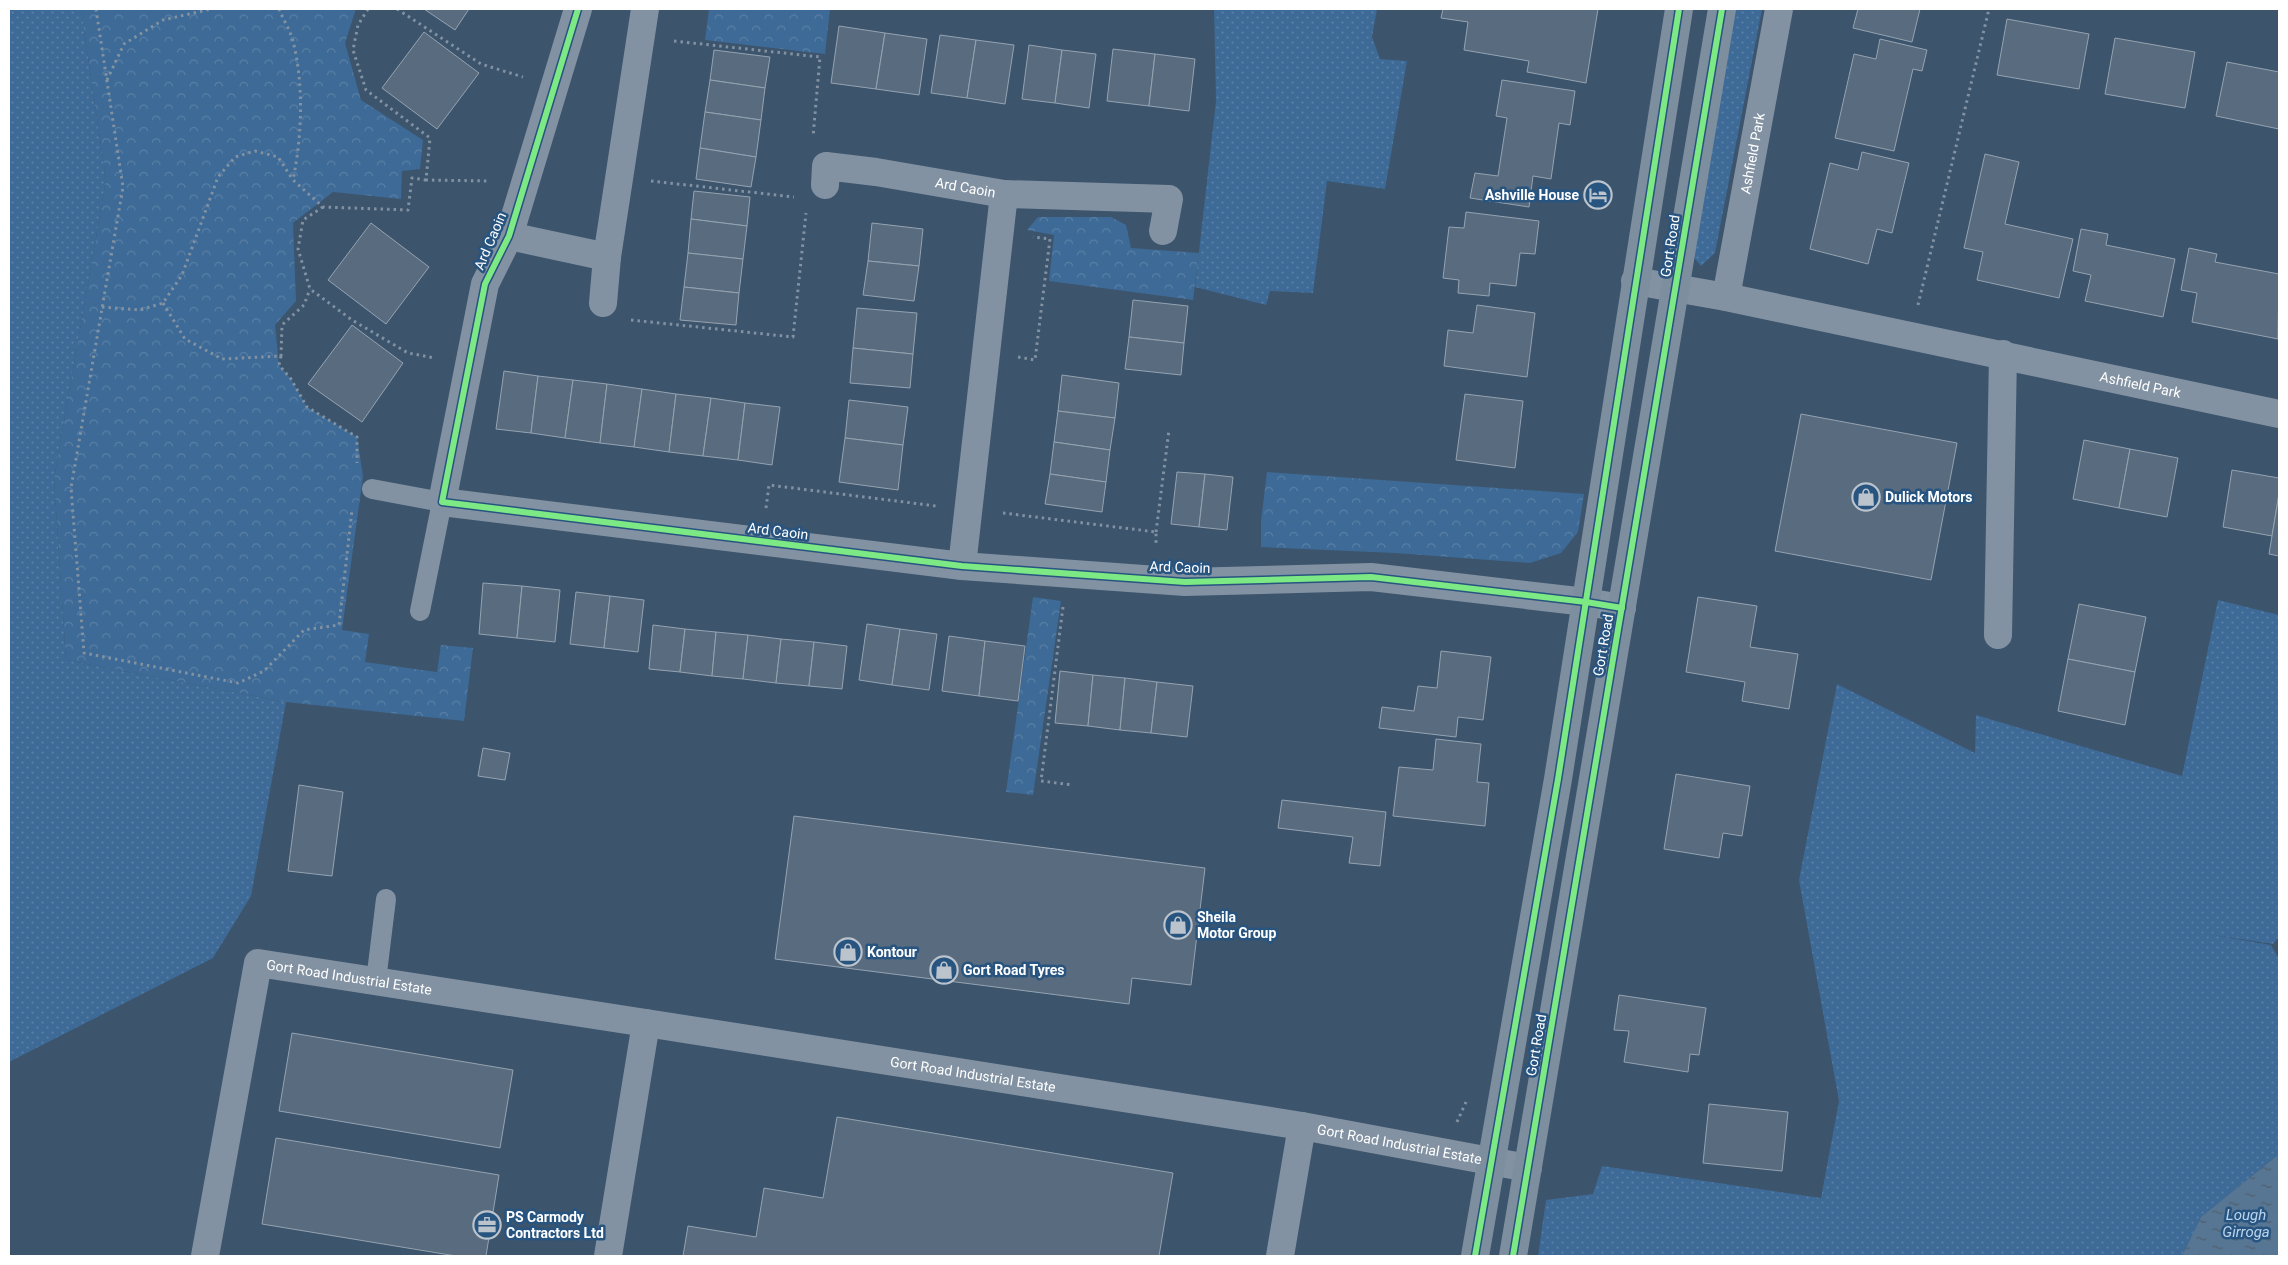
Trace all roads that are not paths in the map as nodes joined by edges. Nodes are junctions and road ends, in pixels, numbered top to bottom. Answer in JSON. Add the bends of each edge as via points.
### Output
{"nodes":[{"id":1,"x":578,"y":9,"type":"edge"},
{"id":2,"x":645,"y":9,"type":"edge"},
{"id":3,"x":1679,"y":9,"type":"edge"},
{"id":4,"x":1722,"y":9,"type":"edge"},
{"id":5,"x":1779,"y":9,"type":"edge"},
{"id":6,"x":816,"y":192,"type":"road end"},
{"id":7,"x":1004,"y":194,"type":"junction"},
{"id":8,"x":1163,"y":231,"type":"dead end"},
{"id":9,"x":509,"y":236,"type":"junction"},
{"id":10,"x":608,"y":257,"type":"junction"},
{"id":11,"x":1635,"y":281,"type":"junction"},
{"id":12,"x":1676,"y":288,"type":"junction"},
{"id":13,"x":1726,"y":296,"type":"junction"},
{"id":14,"x":603,"y":303,"type":"road end"},
{"id":15,"x":2003,"y":354,"type":"junction"},
{"id":16,"x":2279,"y":414,"type":"edge"},
{"id":17,"x":372,"y":489,"type":"road end"},
{"id":18,"x":442,"y":502,"type":"junction"},
{"id":19,"x":962,"y":566,"type":"junction"},
{"id":20,"x":1586,"y":602,"type":"junction"},
{"id":21,"x":1622,"y":608,"type":"junction"},
{"id":22,"x":420,"y":611,"type":"dead end"},
{"id":23,"x":1998,"y":635,"type":"dead end"},
{"id":24,"x":386,"y":899,"type":"dead end"},
{"id":25,"x":376,"y":981,"type":"junction"},
{"id":26,"x":646,"y":1023,"type":"junction"},
{"id":27,"x":1302,"y":1126,"type":"junction"},
{"id":28,"x":1491,"y":1161,"type":"junction"},
{"id":29,"x":1528,"y":1168,"type":"junction"},
{"id":30,"x":205,"y":1256,"type":"edge"},
{"id":31,"x":608,"y":1256,"type":"edge"},
{"id":32,"x":1280,"y":1256,"type":"edge"},
{"id":33,"x":1475,"y":1256,"type":"edge"},
{"id":34,"x":1514,"y":1256,"type":"edge"}],
"edges":[{"from":1,"to":9,"type":"street","name":"Ard Caoin"},
{"from":2,"to":10,"type":"street"},
{"from":3,"to":11,"type":"main road","name":"Gort Road"},
{"from":4,"to":12,"type":"main road","name":"Gort Road"},
{"from":5,"to":13,"type":"street","name":"Ashfield Park"},
{"from":6,"to":7,"type":"street","name":"Ard Caoin","via":[[826,166]]},
{"from":7,"to":8,"type":"street","name":"Ard Caoin","via":[[1168,199]]},
{"from":7,"to":19,"type":"street","name":"Ard Caoin"},
{"from":9,"to":10,"type":"street","name":"Ard Caoin"},
{"from":9,"to":18,"type":"street","name":"Ard Caoin","via":[[485,284]]},
{"from":10,"to":14,"type":"street"},
{"from":11,"to":12,"type":"street","name":"Ashfield Park"},
{"from":11,"to":20,"type":"main road","name":"Gort Road"},
{"from":12,"to":13,"type":"street","name":"Ashfield Park"},
{"from":12,"to":21,"type":"main road","name":"Gort Road"},
{"from":13,"to":15,"type":"street","name":"Ashfield Park"},
{"from":15,"to":16,"type":"street","name":"Ashfield Park"},
{"from":15,"to":23,"type":"street"},
{"from":17,"to":18,"type":"lane"},
{"from":18,"to":19,"type":"street","name":"Ard Caoin"},
{"from":18,"to":22,"type":"lane"},
{"from":19,"to":20,"type":"street","name":"Ard Caoin","via":[[1185,582],[1371,577]]},
{"from":20,"to":21,"type":"street","name":"Ard Caoin"},
{"from":20,"to":28,"type":"main road","name":"Gort Road"},
{"from":21,"to":29,"type":"main road","name":"Gort Road"},
{"from":24,"to":25,"type":"lane"},
{"from":25,"to":26,"type":"street","name":"Gort Road Industrial Estate"},
{"from":25,"to":30,"type":"street","name":"Gort Road Industrial Estate","via":[[258,963]]},
{"from":26,"to":27,"type":"street","name":"Gort Road Industrial Estate"},
{"from":26,"to":31,"type":"street"},
{"from":27,"to":28,"type":"street","name":"Gort Road Industrial Estate"},
{"from":27,"to":32,"type":"street","name":"Gort Road Industrial Estate"},
{"from":28,"to":29,"type":"street","name":"Gort Road Industrial Estate"},
{"from":28,"to":33,"type":"main road","name":"Gort Road"},
{"from":29,"to":34,"type":"main road","name":"Gort Road"}]}
